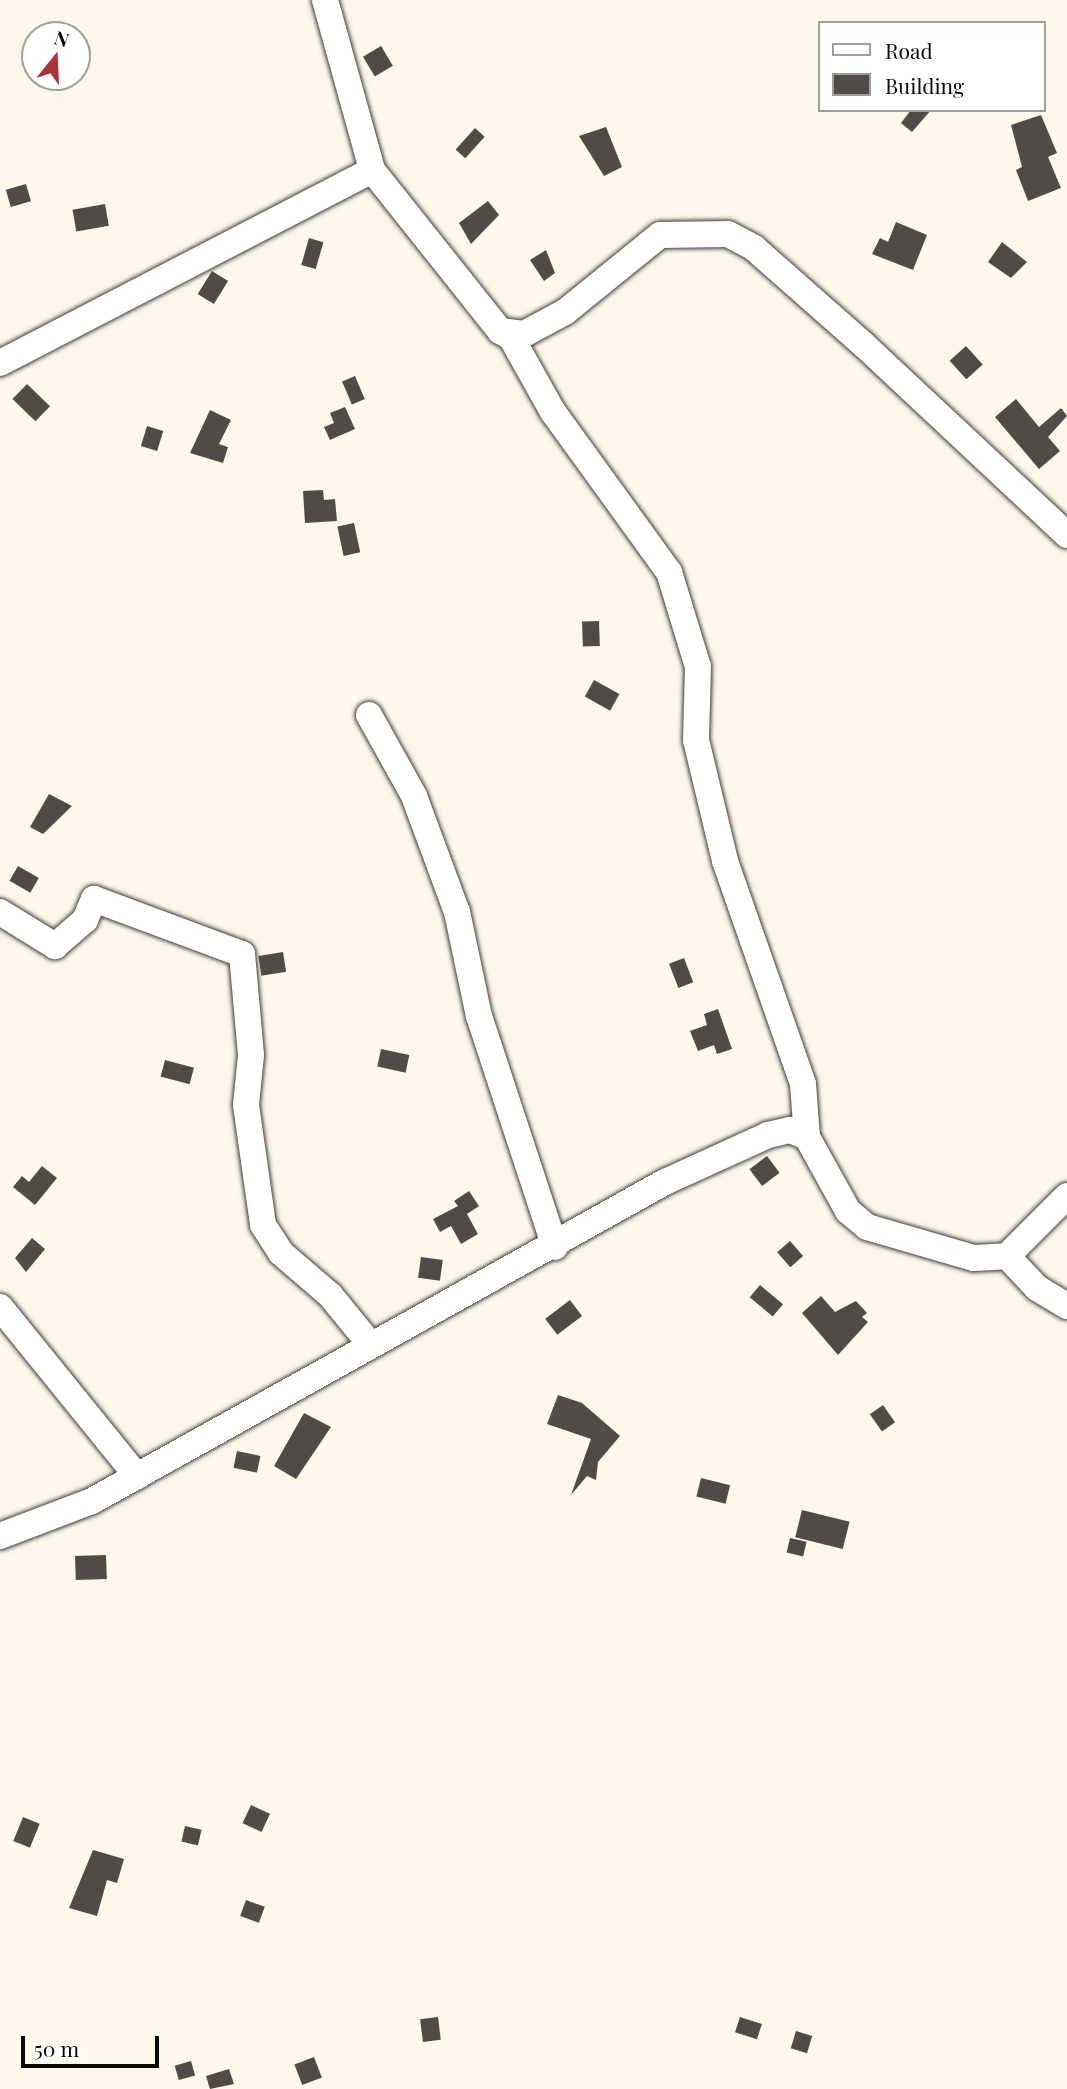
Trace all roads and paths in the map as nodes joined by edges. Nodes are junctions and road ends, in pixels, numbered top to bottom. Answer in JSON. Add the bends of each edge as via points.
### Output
{"nodes":[{"id":1,"x":325,"y":0,"type":"edge"},
{"id":2,"x":372,"y":170,"type":"junction"},
{"id":3,"x":500,"y":331,"type":"junction"},
{"id":4,"x":0,"y":363,"type":"edge"},
{"id":5,"x":1067,"y":535,"type":"edge"},
{"id":6,"x":369,"y":715,"type":"dead end"},
{"id":7,"x":0,"y":912,"type":"edge"},
{"id":8,"x":807,"y":1137,"type":"junction"},
{"id":9,"x":1067,"y":1196,"type":"edge"},
{"id":10,"x":555,"y":1247,"type":"junction"},
{"id":11,"x":1007,"y":1256,"type":"junction"},
{"id":12,"x":1067,"y":1306,"type":"edge"},
{"id":13,"x":0,"y":1307,"type":"edge"},
{"id":14,"x":370,"y":1344,"type":"junction"},
{"id":15,"x":137,"y":1476,"type":"junction"},
{"id":16,"x":0,"y":1536,"type":"edge"}],
"edges":[{"from":1,"to":2,"type":"street"},
{"from":2,"to":3,"type":"street"},
{"from":2,"to":4,"type":"street"},
{"from":3,"to":5,"type":"street","via":[[524,334],[565,312],[660,235],[728,234],[823,309]]},
{"from":3,"to":8,"type":"street","via":[[511,337],[553,412],[669,572],[698,667],[696,740],[725,861],[803,1084]]},
{"from":6,"to":10,"type":"street","via":[[414,796],[457,912],[479,1016]]},
{"from":7,"to":14,"type":"street","via":[[55,947],[85,920],[94,899],[242,954],[251,1055],[246,1105],[263,1225],[281,1253],[330,1295]]},
{"from":8,"to":10,"type":"street","via":[[790,1130],[742,1146]]},
{"from":8,"to":11,"type":"street","via":[[848,1211],[867,1227],[974,1258]]},
{"from":9,"to":11,"type":"street"},
{"from":10,"to":14,"type":"street"},
{"from":11,"to":12,"type":"street","via":[[1037,1288]]},
{"from":13,"to":15,"type":"street"},
{"from":14,"to":15,"type":"street"},
{"from":15,"to":16,"type":"street"}]}
